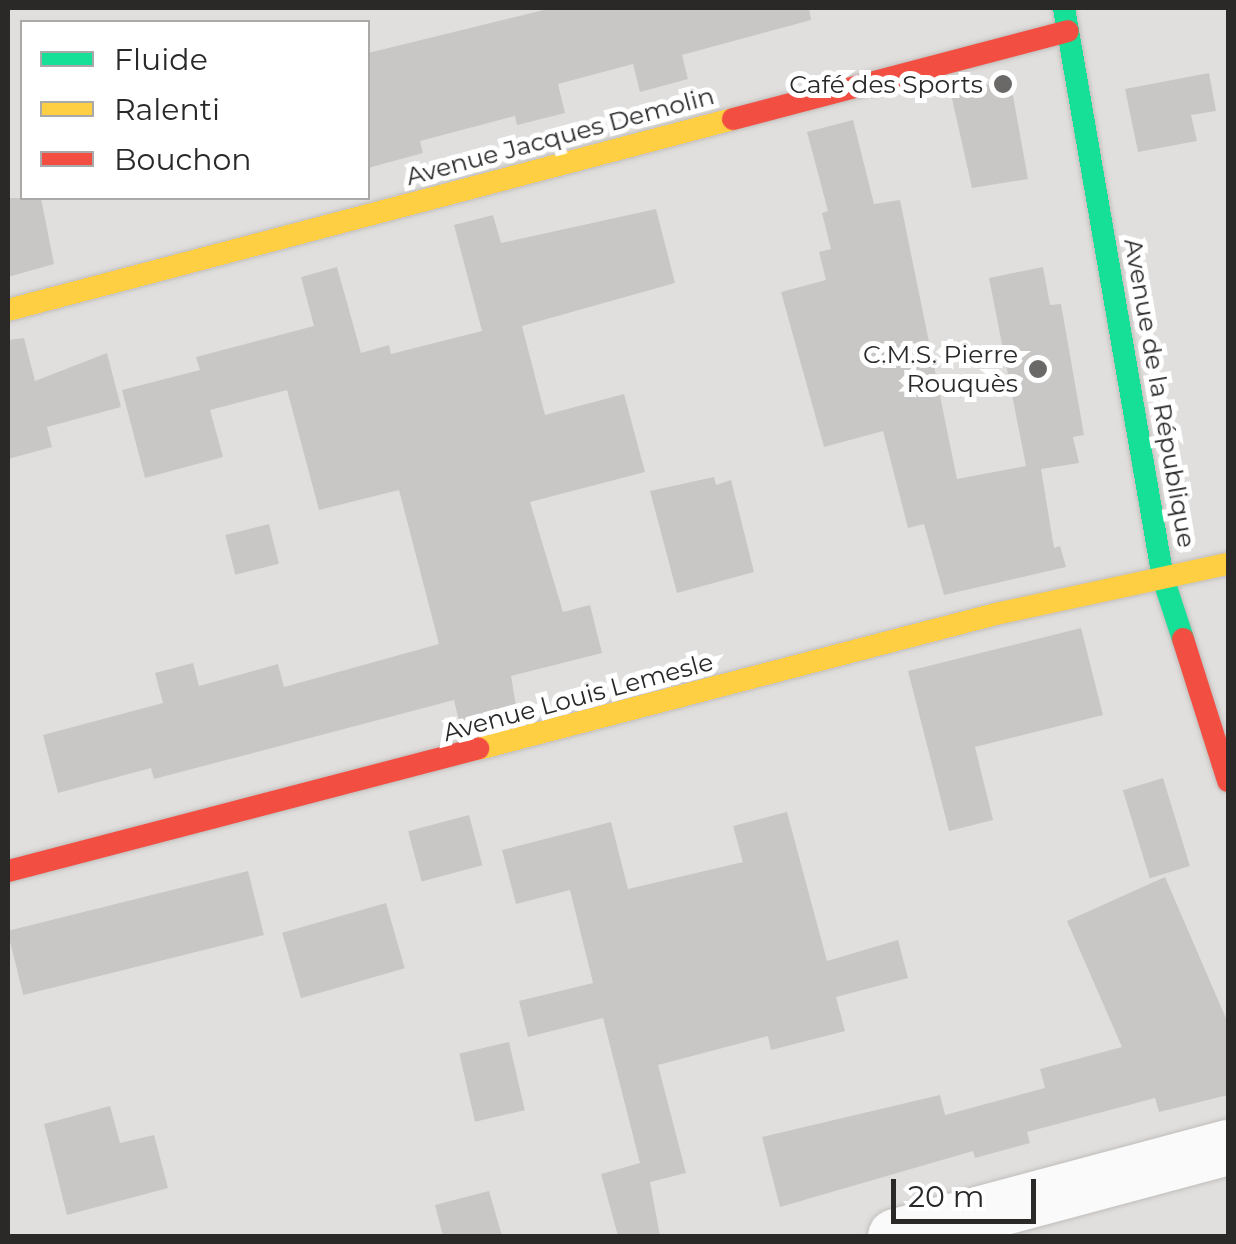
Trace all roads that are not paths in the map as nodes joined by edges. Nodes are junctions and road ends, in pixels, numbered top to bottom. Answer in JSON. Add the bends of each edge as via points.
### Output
{"nodes":[{"id":1,"x":1066,"y":19,"type":"edge"},
{"id":2,"x":8,"y":310,"type":"edge"},
{"id":3,"x":1228,"y":564,"type":"edge"},
{"id":4,"x":1163,"y":578,"type":"junction"},
{"id":5,"x":1228,"y":781,"type":"edge"},
{"id":6,"x":8,"y":871,"type":"edge"},
{"id":7,"x":1228,"y":1147,"type":"edge"},
{"id":8,"x":895,"y":1236,"type":"edge"}],
"edges":[{"from":1,"to":2,"type":"street","name":"Avenue Jacques Demolin"},
{"from":1,"to":4,"type":"street","name":"Avenue de la République"},
{"from":3,"to":4,"type":"street","name":"Avenue Louis Lemesle"},
{"from":4,"to":5,"type":"street","name":"Avenue de la République"},
{"from":4,"to":6,"type":"street","name":"Avenue Louis Lemesle"},
{"from":7,"to":8,"type":"street"}]}
